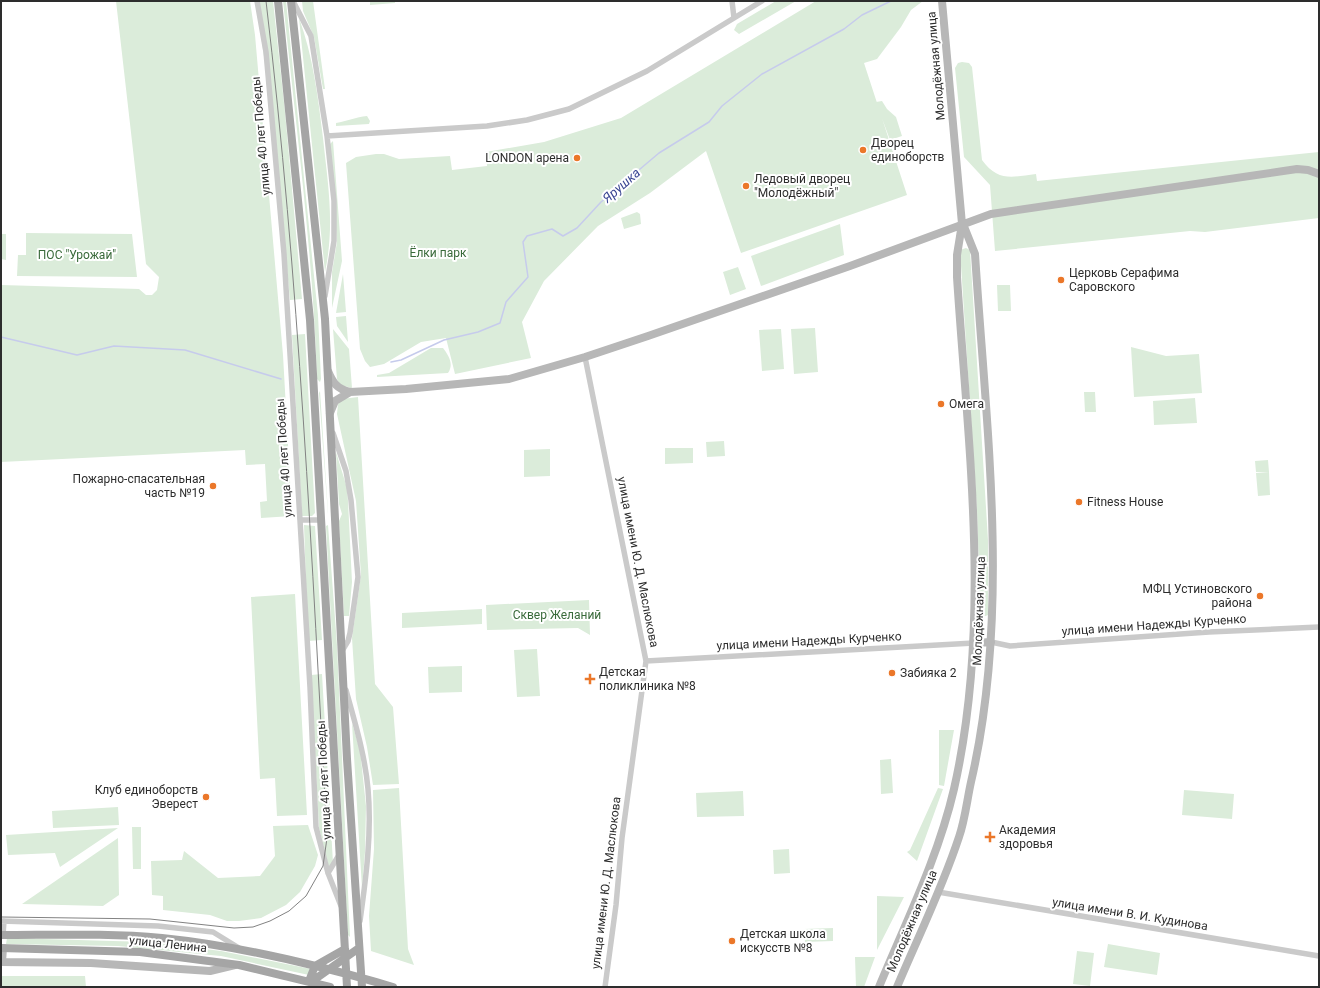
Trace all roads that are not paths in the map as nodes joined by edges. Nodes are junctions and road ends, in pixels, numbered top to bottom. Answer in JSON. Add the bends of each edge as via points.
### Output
{"nodes":[{"id":1,"x":257,"y":1,"type":"edge"},
{"id":2,"x":278,"y":1,"type":"edge"},
{"id":3,"x":292,"y":1,"type":"edge"},
{"id":4,"x":732,"y":1,"type":"edge"},
{"id":5,"x":762,"y":1,"type":"edge"},
{"id":6,"x":942,"y":1,"type":"edge"},
{"id":7,"x":734,"y":18,"type":"junction"},
{"id":8,"x":327,"y":136,"type":"junction"},
{"id":9,"x":1319,"y":174,"type":"edge"},
{"id":10,"x":962,"y":224,"type":"junction"},
{"id":11,"x":324,"y":300,"type":"junction"},
{"id":12,"x":585,"y":357,"type":"junction"},
{"id":13,"x":328,"y":371,"type":"junction"},
{"id":14,"x":314,"y":387,"type":"junction"},
{"id":15,"x":329,"y":387,"type":"junction"},
{"id":16,"x":350,"y":392,"type":"junction"},
{"id":17,"x":330,"y":413,"type":"junction"},
{"id":18,"x":330,"y":427,"type":"junction"},
{"id":19,"x":300,"y":520,"type":"junction"},
{"id":20,"x":322,"y":520,"type":"junction"},
{"id":21,"x":335,"y":520,"type":"junction"},
{"id":22,"x":1319,"y":627,"type":"edge"},
{"id":23,"x":991,"y":642,"type":"junction"},
{"id":24,"x":974,"y":643,"type":"junction"},
{"id":25,"x":342,"y":652,"type":"junction"},
{"id":26,"x":646,"y":661,"type":"junction"},
{"id":27,"x":343,"y":678,"type":"junction"},
{"id":28,"x":340,"y":855,"type":"junction"},
{"id":29,"x":328,"y":873,"type":"junction"},
{"id":30,"x":938,"y":892,"type":"junction"},
{"id":31,"x":343,"y":912,"type":"junction"},
{"id":32,"x":2,"y":921,"type":"edge"},
{"id":33,"x":2,"y":935,"type":"edge"},
{"id":34,"x":358,"y":937,"type":"junction"},
{"id":35,"x":344,"y":938,"type":"junction"},
{"id":36,"x":2,"y":948,"type":"edge"},
{"id":37,"x":359,"y":948,"type":"junction"},
{"id":38,"x":241,"y":949,"type":"junction"},
{"id":39,"x":345,"y":949,"type":"junction"},
{"id":40,"x":1319,"y":956,"type":"edge"},
{"id":41,"x":345,"y":958,"type":"junction"},
{"id":42,"x":2,"y":962,"type":"edge"},
{"id":43,"x":239,"y":965,"type":"junction"},
{"id":44,"x":315,"y":966,"type":"junction"},
{"id":45,"x":330,"y":970,"type":"junction"},
{"id":46,"x":346,"y":974,"type":"junction"},
{"id":47,"x":361,"y":977,"type":"junction"},
{"id":48,"x":310,"y":982,"type":"junction"},
{"id":49,"x":330,"y":987,"type":"edge"},
{"id":50,"x":347,"y":987,"type":"edge"},
{"id":51,"x":362,"y":987,"type":"edge"},
{"id":52,"x":394,"y":987,"type":"edge"},
{"id":53,"x":605,"y":987,"type":"edge"},
{"id":54,"x":879,"y":987,"type":"edge"},
{"id":55,"x":897,"y":987,"type":"edge"}],
"edges":[{"from":1,"to":19,"type":"street","name":"улица 40 лет Победы","via":[[266,52],[284,254]]},
{"from":2,"to":14,"type":"main road","name":"улица 40 лет Победы","via":[[310,320]]},
{"from":3,"to":8,"type":"street","name":"улица 40 лет Победы","via":[[311,36]]},
{"from":3,"to":11,"type":"main road","name":"улица 40 лет Победы"},
{"from":4,"to":7,"type":"street"},
{"from":5,"to":7,"type":"street"},
{"from":6,"to":10,"type":"main road","name":"Молодёжная улица"},
{"from":7,"to":8,"type":"street","via":[[646,71],[570,109],[527,120],[487,126]]},
{"from":8,"to":11,"type":"street","name":"улица 40 лет Победы","via":[[334,201],[334,241]]},
{"from":9,"to":10,"type":"main road","via":[[1300,169],[1222,179],[990,214]]},
{"from":10,"to":12,"type":"main road","via":[[850,266]]},
{"from":10,"to":23,"type":"main road","name":"Молодёжная улица","via":[[975,254],[993,536]]},
{"from":10,"to":24,"type":"main road","name":"Молодёжная улица","via":[[957,270],[973,537]]},
{"from":11,"to":13,"type":"main road","name":"улица 40 лет Победы"},
{"from":12,"to":16,"type":"main road","via":[[509,379]]},
{"from":12,"to":26,"type":"street","name":"улица имени Ю. Д. Маслюкова"},
{"from":13,"to":15,"type":"main road","name":"улица 40 лет Победы"},
{"from":13,"to":16,"type":"main road","via":[[341,390]]},
{"from":14,"to":15,"type":"main road"},
{"from":14,"to":20,"type":"main road","name":"улица 40 лет Победы"},
{"from":15,"to":17,"type":"main road","name":"улица 40 лет Победы"},
{"from":16,"to":17,"type":"main road","via":[[335,401]]},
{"from":17,"to":18,"type":"main road","name":"улица 40 лет Победы"},
{"from":18,"to":21,"type":"main road","name":"улица 40 лет Победы"},
{"from":18,"to":25,"type":"street","name":"улица 40 лет Победы","via":[[346,471],[358,577],[350,633]]},
{"from":19,"to":20,"type":"street"},
{"from":19,"to":29,"type":"street","name":"улица 40 лет Победы","via":[[316,827]]},
{"from":20,"to":21,"type":"main road"},
{"from":20,"to":28,"type":"main road","name":"улица 40 лет Победы"},
{"from":21,"to":25,"type":"main road","name":"улица 40 лет Победы"},
{"from":22,"to":23,"type":"street","name":"улица имени Надежды Курченко","via":[[1010,646]]},
{"from":23,"to":24,"type":"main road"},
{"from":23,"to":30,"type":"main road","name":"Молодёжная улица","via":[[982,729],[974,769],[959,836]]},
{"from":24,"to":26,"type":"street","name":"улица имени Надежды Курченко"},
{"from":24,"to":54,"type":"main road","name":"Молодёжная улица","via":[[966,728],[954,790],[942,832]]},
{"from":25,"to":27,"type":"main road","name":"улица 40 лет Победы"},
{"from":26,"to":53,"type":"street","name":"улица имени Ю. Д. Маслюкова"},
{"from":27,"to":34,"type":"main road","name":"улица 40 лет Победы"},
{"from":27,"to":34,"type":"street","name":"улица 40 лет Победы","via":[[362,750],[368,789],[368,848]]},
{"from":28,"to":29,"type":"street"},
{"from":28,"to":31,"type":"main road","name":"улица 40 лет Победы"},
{"from":29,"to":31,"type":"street","name":"улица 40 лет Победы"},
{"from":30,"to":40,"type":"street","name":"улица имени В. И. Кудинова"},
{"from":30,"to":55,"type":"main road","name":"Молодёжная улица"},
{"from":31,"to":35,"type":"main road","name":"улица 40 лет Победы"},
{"from":32,"to":33,"type":"street","name":"улица Ленина"},
{"from":32,"to":38,"type":"street","name":"улица Ленина","via":[[158,926],[212,932]]},
{"from":33,"to":36,"type":"main road"},
{"from":33,"to":38,"type":"main road","name":"улица Ленина","via":[[162,938]]},
{"from":34,"to":35,"type":"main road"},
{"from":34,"to":37,"type":"main road","name":"улица 40 лет Победы"},
{"from":35,"to":39,"type":"main road","name":"улица 40 лет Победы"},
{"from":36,"to":42,"type":"main road"},
{"from":36,"to":43,"type":"main road","name":"улица Ленина","via":[[140,952]]},
{"from":37,"to":41,"type":"main road"},
{"from":37,"to":47,"type":"main road","name":"улица 40 лет Победы"},
{"from":38,"to":44,"type":"main road","name":"улица Ленина"},
{"from":39,"to":41,"type":"main road","name":"улица 40 лет Победы"},
{"from":39,"to":44,"type":"main road"},
{"from":41,"to":45,"type":"main road"},
{"from":41,"to":46,"type":"main road","name":"улица 40 лет Победы"},
{"from":42,"to":43,"type":"main road","via":[[91,963],[210,970]]},
{"from":43,"to":48,"type":"main road","name":"улица Ленина"},
{"from":44,"to":45,"type":"main road","name":"улица Ленина"},
{"from":44,"to":48,"type":"main road"},
{"from":45,"to":46,"type":"main road","name":"улица Ленина"},
{"from":45,"to":48,"type":"main road"},
{"from":46,"to":47,"type":"main road","name":"улица Ленина"},
{"from":46,"to":50,"type":"main road","name":"улица 40 лет Победы"},
{"from":47,"to":51,"type":"main road","name":"улица 40 лет Победы"},
{"from":47,"to":52,"type":"main road","name":"улица Ленина"},
{"from":48,"to":49,"type":"main road","name":"улица Ленина"}]}
